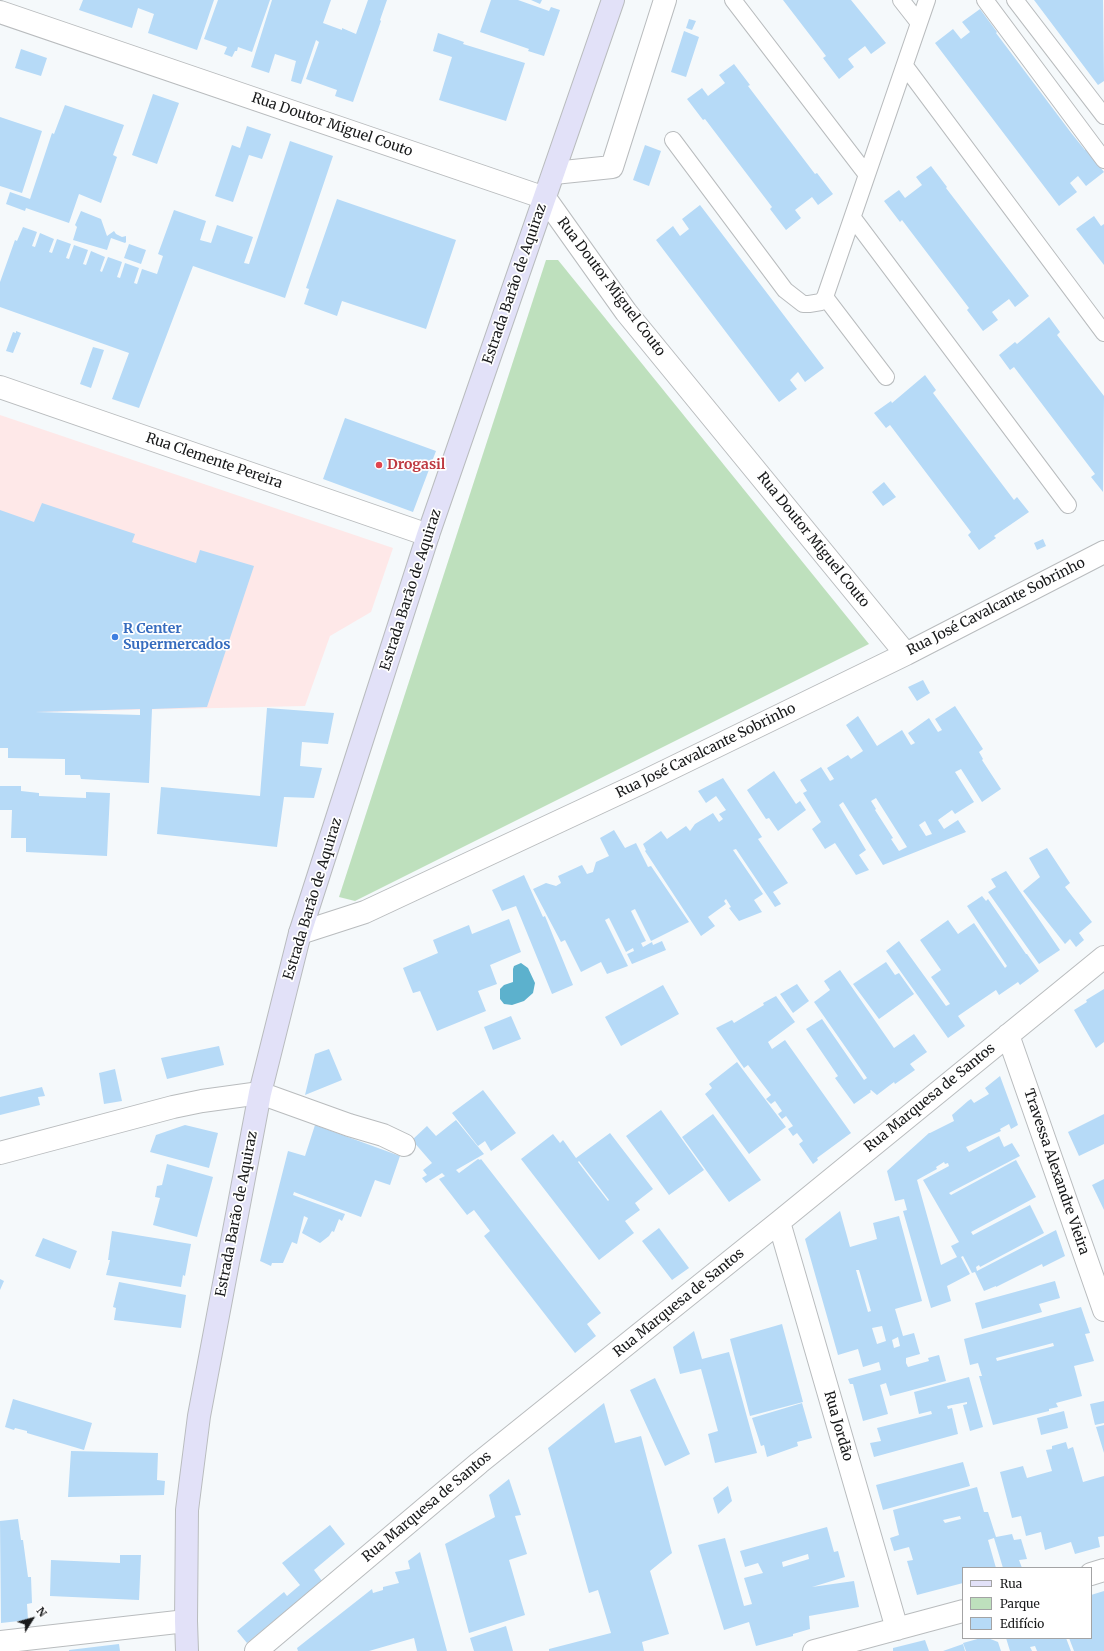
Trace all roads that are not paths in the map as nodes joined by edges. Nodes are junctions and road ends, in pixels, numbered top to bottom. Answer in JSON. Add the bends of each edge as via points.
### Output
{"nodes":[{"id":1,"x":613,"y":0,"type":"edge"},
{"id":2,"x":665,"y":0,"type":"edge"},
{"id":3,"x":733,"y":0,"type":"edge"},
{"id":4,"x":901,"y":0,"type":"edge"},
{"id":5,"x":927,"y":0,"type":"edge"},
{"id":6,"x":985,"y":0,"type":"edge"},
{"id":7,"x":1015,"y":0,"type":"edge"},
{"id":8,"x":0,"y":12,"type":"edge"},
{"id":9,"x":919,"y":24,"type":"junction"},
{"id":10,"x":905,"y":66,"type":"junction"},
{"id":11,"x":1104,"y":116,"type":"edge"},
{"id":12,"x":673,"y":140,"type":"dead end"},
{"id":13,"x":1098,"y":141,"type":"edge"},
{"id":14,"x":1104,"y":160,"type":"edge"},
{"id":15,"x":554,"y":173,"type":"junction"},
{"id":16,"x":867,"y":175,"type":"junction"},
{"id":17,"x":545,"y":198,"type":"junction"},
{"id":18,"x":853,"y":218,"type":"junction"},
{"id":19,"x":825,"y":297,"type":"junction"},
{"id":20,"x":1104,"y":333,"type":"edge"},
{"id":21,"x":886,"y":377,"type":"dead end"},
{"id":22,"x":0,"y":387,"type":"edge"},
{"id":23,"x":1068,"y":505,"type":"dead end"},
{"id":24,"x":428,"y":535,"type":"junction"},
{"id":25,"x":1104,"y":552,"type":"edge"},
{"id":26,"x":906,"y":654,"type":"junction"},
{"id":27,"x":300,"y":932,"type":"junction"},
{"id":28,"x":1104,"y":957,"type":"edge"},
{"id":29,"x":1008,"y":1035,"type":"junction"},
{"id":30,"x":260,"y":1093,"type":"junction"},
{"id":31,"x":404,"y":1145,"type":"dead end"},
{"id":32,"x":0,"y":1153,"type":"edge"},
{"id":33,"x":778,"y":1222,"type":"junction"},
{"id":34,"x":1104,"y":1310,"type":"edge"},
{"id":35,"x":1104,"y":1570,"type":"edge"},
{"id":36,"x":1092,"y":1574,"type":"edge"},
{"id":37,"x":962,"y":1611,"type":"edge"},
{"id":38,"x":186,"y":1621,"type":"junction"},
{"id":39,"x":897,"y":1629,"type":"junction"},
{"id":40,"x":0,"y":1642,"type":"edge"},
{"id":41,"x":188,"y":1651,"type":"edge"},
{"id":42,"x":256,"y":1651,"type":"edge"},
{"id":43,"x":814,"y":1651,"type":"edge"}],
"edges":[{"from":1,"to":15,"type":"street","name":"Estrada Barão de Aquiraz"},
{"from":2,"to":15,"type":"street","via":[[612,167]]},
{"from":3,"to":16,"type":"lane"},
{"from":4,"to":9,"type":"lane"},
{"from":5,"to":9,"type":"lane"},
{"from":6,"to":13,"type":"lane"},
{"from":7,"to":11,"type":"lane"},
{"from":8,"to":17,"type":"street","name":"Rua Doutor Miguel Couto"},
{"from":9,"to":10,"type":"lane"},
{"from":10,"to":16,"type":"lane"},
{"from":10,"to":20,"type":"lane"},
{"from":12,"to":19,"type":"lane","via":[[785,290],[803,304],[816,303]]},
{"from":13,"to":14,"type":"lane"},
{"from":15,"to":17,"type":"street","name":"Estrada Barão de Aquiraz"},
{"from":16,"to":18,"type":"lane"},
{"from":17,"to":24,"type":"street","name":"Estrada Barão de Aquiraz"},
{"from":17,"to":26,"type":"street","name":"Rua Doutor Miguel Couto","via":[[626,312]]},
{"from":18,"to":19,"type":"lane"},
{"from":18,"to":23,"type":"lane"},
{"from":19,"to":21,"type":"lane"},
{"from":22,"to":24,"type":"street","name":"Rua Clemente Pereira"},
{"from":24,"to":27,"type":"street","name":"Estrada Barão de Aquiraz"},
{"from":25,"to":26,"type":"street","name":"Rua José Cavalcante Sobrinho"},
{"from":26,"to":27,"type":"street","name":"Rua José Cavalcante Sobrinho","via":[[641,783],[365,912]]},
{"from":27,"to":30,"type":"street","name":"Estrada Barão de Aquiraz"},
{"from":28,"to":29,"type":"street","name":"Rua Marquesa de Santos"},
{"from":29,"to":33,"type":"street","name":"Rua Marquesa de Santos"},
{"from":29,"to":34,"type":"street","name":"Travessa Alexandre Vieira"},
{"from":30,"to":31,"type":"street","via":[[350,1126],[383,1135]]},
{"from":30,"to":32,"type":"street","via":[[173,1107]]},
{"from":30,"to":38,"type":"street","name":"Estrada Barão de Aquiraz","via":[[199,1416],[187,1510]]},
{"from":33,"to":39,"type":"street","name":"Rua Jordão"},
{"from":33,"to":42,"type":"street","name":"Rua Marquesa de Santos","via":[[473,1468]]},
{"from":35,"to":36,"type":"street"},
{"from":37,"to":39,"type":"street"},
{"from":38,"to":40,"type":"street"},
{"from":38,"to":41,"type":"street","name":"Estrada Barão de Aquiraz"},
{"from":39,"to":43,"type":"street"}]}
